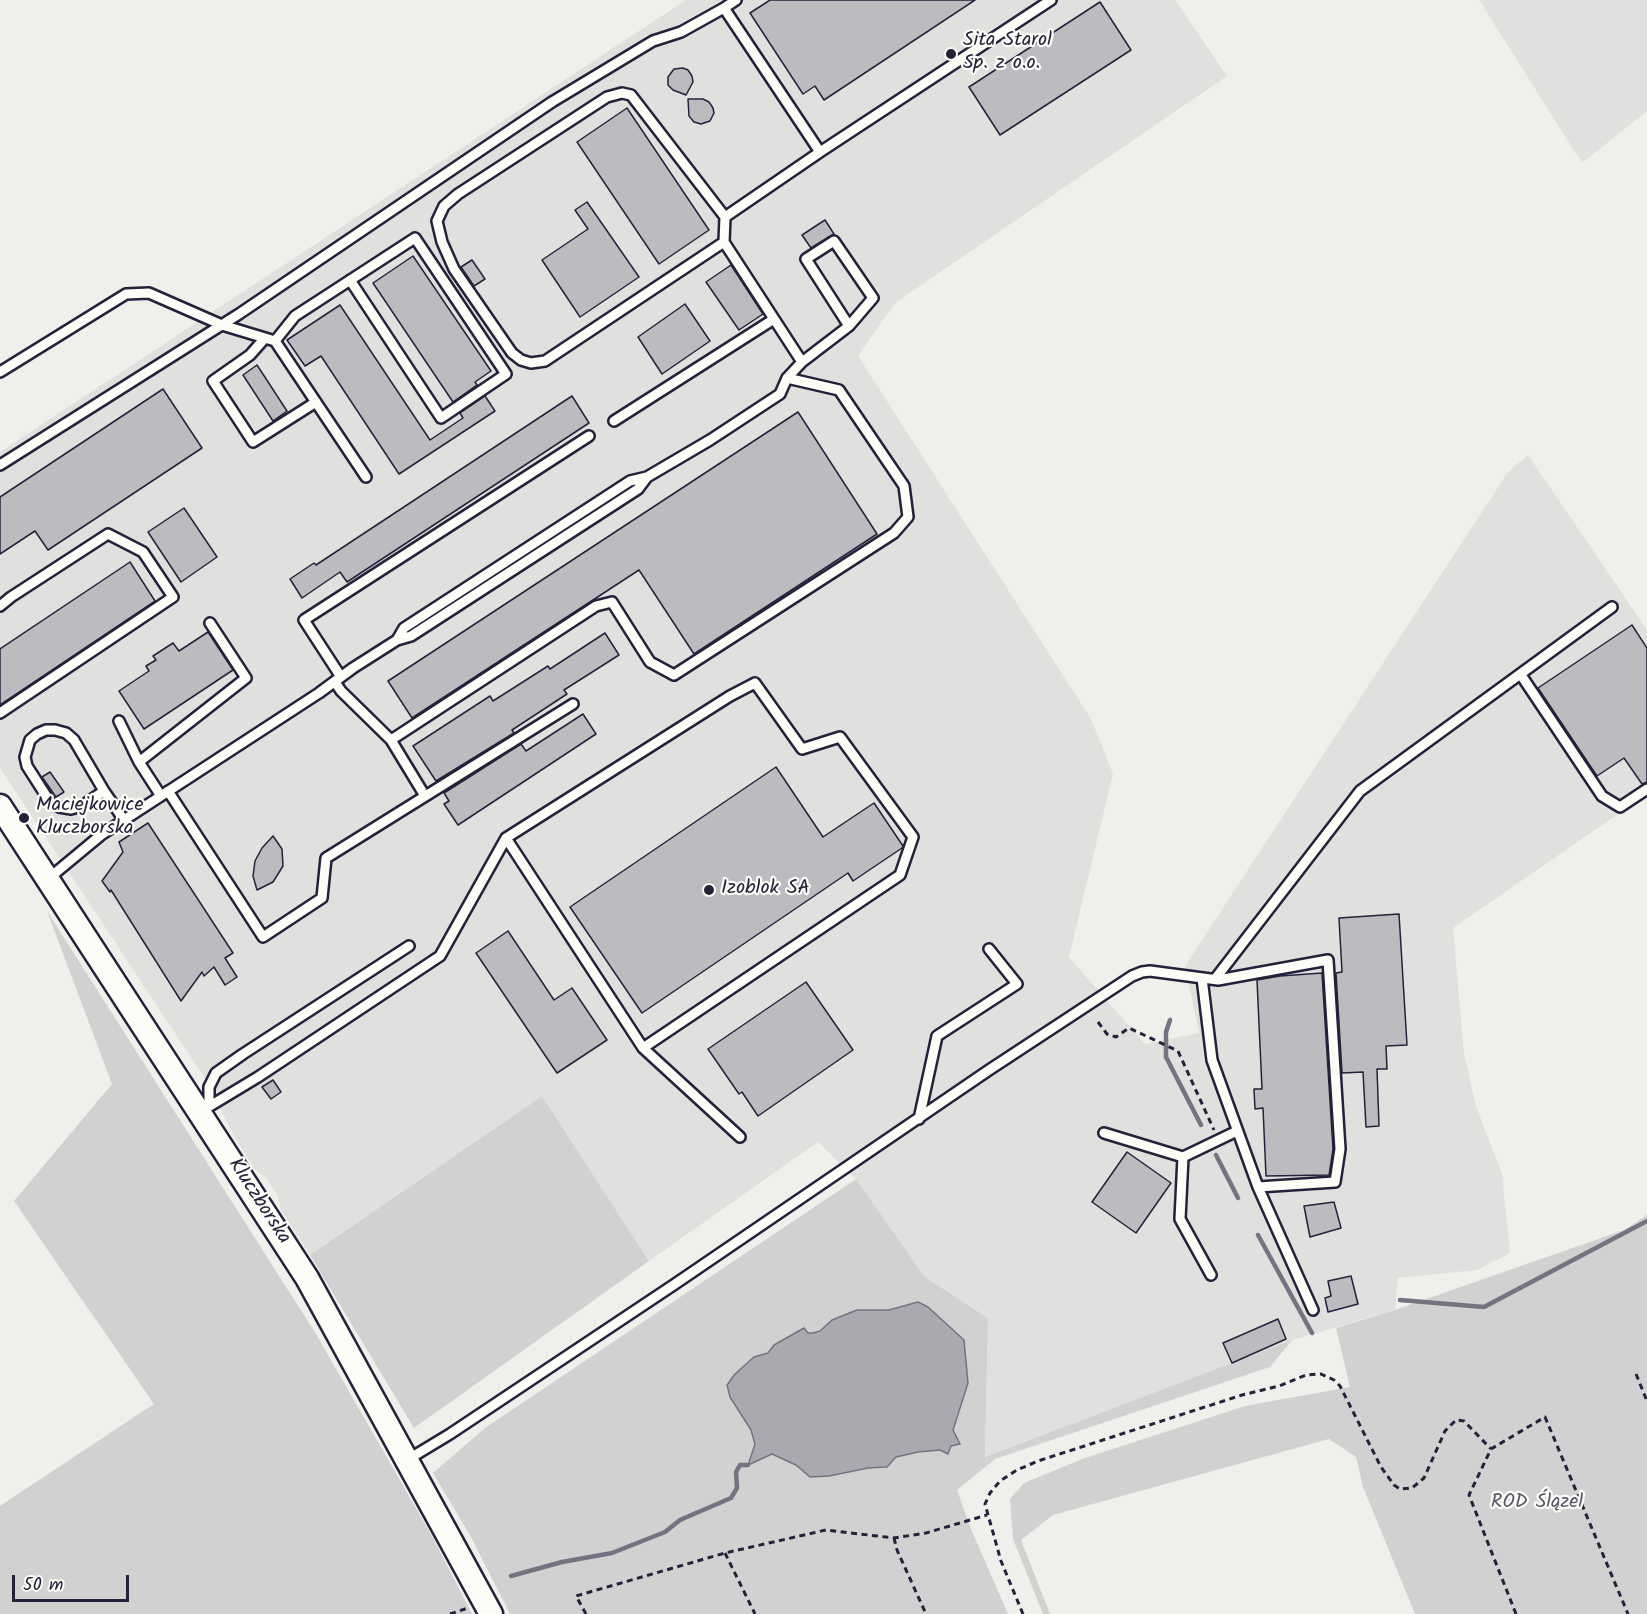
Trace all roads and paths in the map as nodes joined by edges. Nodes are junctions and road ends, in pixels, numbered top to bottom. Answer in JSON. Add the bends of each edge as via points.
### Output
{"nodes":[{"id":1,"x":736,"y":0,"type":"edge"},
{"id":2,"x":1051,"y":0,"type":"edge"},
{"id":3,"x":724,"y":8,"type":"junction"},
{"id":4,"x":820,"y":152,"type":"junction"},
{"id":5,"x":725,"y":217,"type":"junction"},
{"id":6,"x":724,"y":242,"type":"junction"},
{"id":7,"x":350,"y":280,"type":"junction"},
{"id":8,"x":774,"y":319,"type":"junction"},
{"id":9,"x":222,"y":325,"type":"junction"},
{"id":10,"x":849,"y":326,"type":"junction"},
{"id":11,"x":265,"y":338,"type":"junction"},
{"id":12,"x":275,"y":341,"type":"junction"},
{"id":13,"x":802,"y":362,"type":"junction"},
{"id":14,"x":0,"y":372,"type":"edge"},
{"id":15,"x":787,"y":378,"type":"junction"},
{"id":16,"x":316,"y":402,"type":"junction"},
{"id":17,"x":614,"y":421,"type":"dead end"},
{"id":18,"x":589,"y":436,"type":"dead end"},
{"id":19,"x":0,"y":465,"type":"edge"},
{"id":20,"x":366,"y":477,"type":"dead end"},
{"id":21,"x":0,"y":606,"type":"edge"},
{"id":22,"x":1612,"y":607,"type":"dead end"},
{"id":23,"x":210,"y":623,"type":"dead end"},
{"id":24,"x":1521,"y":675,"type":"junction"},
{"id":25,"x":338,"y":679,"type":"junction"},
{"id":26,"x":573,"y":704,"type":"dead end"},
{"id":27,"x":0,"y":713,"type":"edge"},
{"id":28,"x":119,"y":721,"type":"dead end"},
{"id":29,"x":390,"y":740,"type":"junction"},
{"id":30,"x":139,"y":762,"type":"junction"},
{"id":31,"x":1647,"y":789,"type":"edge"},
{"id":32,"x":104,"y":791,"type":"junction"},
{"id":33,"x":165,"y":793,"type":"junction"},
{"id":34,"x":425,"y":796,"type":"junction"},
{"id":35,"x":0,"y":806,"type":"edge"},
{"id":36,"x":124,"y":820,"type":"junction"},
{"id":37,"x":506,"y":838,"type":"junction"},
{"id":38,"x":48,"y":879,"type":"junction"},
{"id":39,"x":409,"y":946,"type":"dead end"},
{"id":40,"x":989,"y":949,"type":"dead end"},
{"id":41,"x":1202,"y":978,"type":"junction"},
{"id":42,"x":1215,"y":980,"type":"junction"},
{"id":43,"x":1098,"y":1022,"type":"dead end"},
{"id":44,"x":643,"y":1048,"type":"junction"},
{"id":45,"x":204,"y":1109,"type":"junction"},
{"id":46,"x":920,"y":1119,"type":"junction"},
{"id":47,"x":1213,"y":1128,"type":"dead end"},
{"id":48,"x":1237,"y":1131,"type":"junction"},
{"id":49,"x":1104,"y":1133,"type":"dead end"},
{"id":50,"x":740,"y":1137,"type":"dead end"},
{"id":51,"x":1183,"y":1157,"type":"junction"},
{"id":52,"x":1258,"y":1187,"type":"junction"},
{"id":53,"x":1210,"y":1275,"type":"dead end"},
{"id":54,"x":1313,"y":1310,"type":"dead end"},
{"id":55,"x":1636,"y":1374,"type":"dead end"},
{"id":56,"x":1647,"y":1401,"type":"edge"},
{"id":57,"x":1491,"y":1449,"type":"junction"},
{"id":58,"x":407,"y":1460,"type":"junction"},
{"id":59,"x":987,"y":1515,"type":"junction"},
{"id":60,"x":894,"y":1538,"type":"junction"},
{"id":61,"x":725,"y":1553,"type":"junction"},
{"id":62,"x":464,"y":1611,"type":"dead end"},
{"id":63,"x":450,"y":1614,"type":"edge"},
{"id":64,"x":491,"y":1614,"type":"edge"},
{"id":65,"x":586,"y":1614,"type":"edge"},
{"id":66,"x":755,"y":1614,"type":"edge"},
{"id":67,"x":926,"y":1614,"type":"edge"},
{"id":68,"x":1023,"y":1614,"type":"edge"},
{"id":69,"x":1516,"y":1614,"type":"edge"},
{"id":70,"x":1628,"y":1614,"type":"edge"}],
"edges":[{"from":1,"to":3,"type":"lane"},
{"from":2,"to":4,"type":"lane"},
{"from":3,"to":4,"type":"lane"},
{"from":3,"to":9,"type":"lane","via":[[681,32],[653,41],[552,102]]},
{"from":4,"to":5,"type":"lane"},
{"from":5,"to":6,"type":"lane"},
{"from":5,"to":6,"type":"lane","via":[[637,101],[622,93],[607,98],[458,194],[444,206],[436,222],[461,278],[512,353],[531,363],[545,361]]},
{"from":6,"to":8,"type":"lane"},
{"from":7,"to":7,"type":"lane","via":[[415,238],[506,374],[441,418]]},
{"from":7,"to":12,"type":"lane","via":[[295,316]]},
{"from":8,"to":13,"type":"lane"},
{"from":8,"to":17,"type":"lane"},
{"from":9,"to":11,"type":"lane"},
{"from":9,"to":14,"type":"lane","via":[[149,293],[126,294]]},
{"from":9,"to":19,"type":"lane"},
{"from":10,"to":10,"type":"lane","via":[[873,298],[834,241],[806,259]]},
{"from":10,"to":13,"type":"lane"},
{"from":11,"to":12,"type":"lane"},
{"from":11,"to":16,"type":"lane","via":[[250,355],[213,381],[254,442]]},
{"from":12,"to":16,"type":"lane"},
{"from":13,"to":15,"type":"lane"},
{"from":15,"to":25,"type":"lane","via":[[780,394],[647,477],[638,489],[411,636],[397,640]]},
{"from":15,"to":29,"type":"lane","via":[[839,390],[904,486],[908,517],[894,533],[674,675],[650,662],[612,602],[596,606]]},
{"from":16,"to":20,"type":"lane"},
{"from":18,"to":25,"type":"lane","via":[[304,620]]},
{"from":21,"to":27,"type":"lane","via":[[108,534],[143,552],[173,597]]},
{"from":22,"to":24,"type":"lane"},
{"from":23,"to":30,"type":"lane","via":[[246,678]]},
{"from":24,"to":31,"type":"lane","via":[[1602,796],[1620,807]]},
{"from":24,"to":42,"type":"lane","via":[[1360,791]]},
{"from":25,"to":29,"type":"lane","via":[[341,691]]},
{"from":25,"to":33,"type":"lane"},
{"from":26,"to":34,"type":"lane"},
{"from":28,"to":30,"type":"lane"},
{"from":29,"to":34,"type":"lane"},
{"from":30,"to":33,"type":"lane"},
{"from":32,"to":32,"type":"lane","via":[[66,733],[46,730],[30,740],[25,757],[27,766],[50,802],[71,809]]},
{"from":32,"to":36,"type":"lane"},
{"from":33,"to":34,"type":"lane","via":[[263,936],[322,898],[326,858]]},
{"from":33,"to":36,"type":"lane"},
{"from":35,"to":38,"type":"street","name":"Kluczborska"},
{"from":36,"to":38,"type":"lane"},
{"from":37,"to":44,"type":"lane"},
{"from":37,"to":44,"type":"lane","via":[[755,682],[802,749],[840,737],[913,837],[900,875]]},
{"from":37,"to":45,"type":"lane","via":[[440,956]]},
{"from":38,"to":45,"type":"street","name":"Kluczborska"},
{"from":39,"to":45,"type":"lane","via":[[216,1073]]},
{"from":40,"to":46,"type":"lane","via":[[1017,984],[937,1036]]},
{"from":41,"to":42,"type":"lane"},
{"from":41,"to":46,"type":"lane","via":[[1150,971],[1132,976]]},
{"from":41,"to":48,"type":"lane","via":[[1212,1060]]},
{"from":42,"to":52,"type":"lane","via":[[1328,960],[1340,1149],[1335,1182]]},
{"from":43,"to":47,"type":"path","via":[[1107,1034],[1116,1037],[1129,1028],[1178,1051]]},
{"from":44,"to":50,"type":"lane"},
{"from":45,"to":58,"type":"street","name":"Kluczborska","via":[[307,1278]]},
{"from":46,"to":58,"type":"lane"},
{"from":48,"to":51,"type":"lane"},
{"from":48,"to":52,"type":"lane"},
{"from":49,"to":51,"type":"lane"},
{"from":51,"to":53,"type":"lane","via":[[1180,1219]]},
{"from":52,"to":54,"type":"lane"},
{"from":55,"to":56,"type":"path"},
{"from":57,"to":59,"type":"path","via":[[1464,1421],[1456,1420],[1445,1431],[1424,1478],[1412,1488],[1400,1489],[1377,1460],[1340,1386],[1322,1374],[1306,1375],[1017,1470],[1000,1480],[990,1493],[985,1504]]},
{"from":57,"to":69,"type":"path","via":[[1469,1495]]},
{"from":57,"to":70,"type":"path","via":[[1545,1417]]},
{"from":58,"to":64,"type":"street","name":"Kluczborska"},
{"from":59,"to":60,"type":"path"},
{"from":59,"to":68,"type":"path"},
{"from":60,"to":61,"type":"path","via":[[826,1530]]},
{"from":60,"to":67,"type":"path"},
{"from":61,"to":65,"type":"path","via":[[576,1596]]},
{"from":61,"to":66,"type":"path"},
{"from":62,"to":63,"type":"path"}]}
